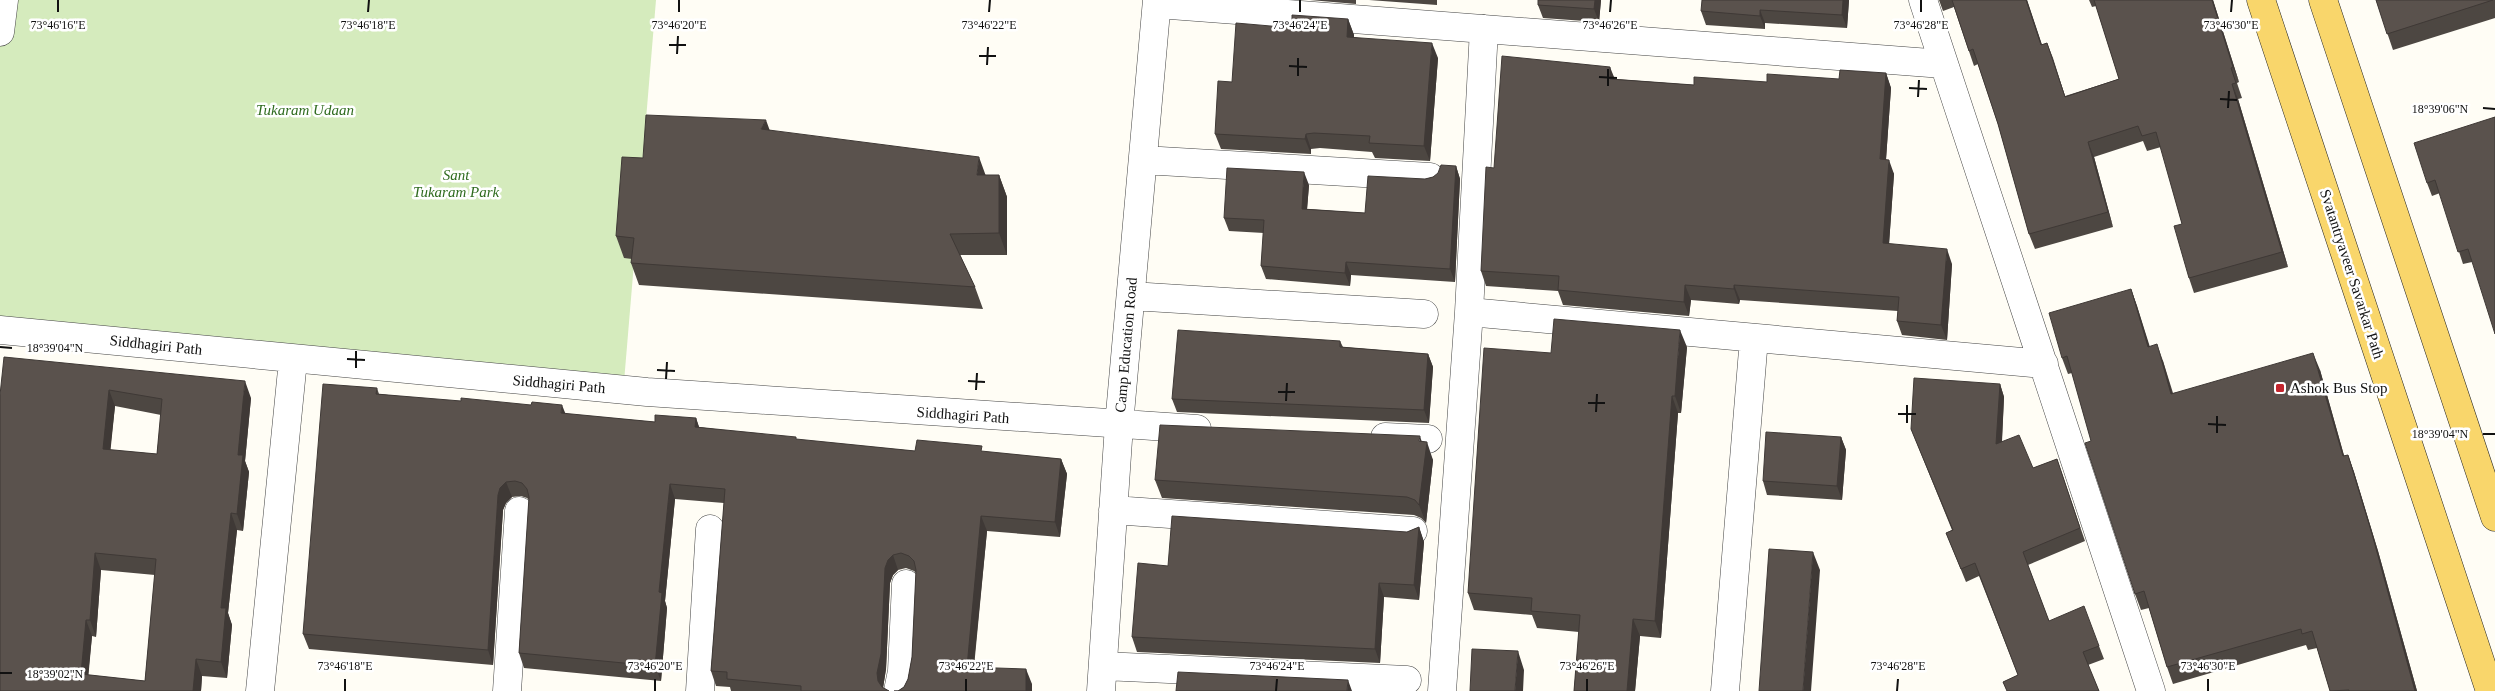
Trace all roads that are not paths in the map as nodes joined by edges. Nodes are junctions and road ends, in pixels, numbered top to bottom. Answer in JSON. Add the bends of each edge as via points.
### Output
{"nodes":[{"id":1,"x":4,"y":0,"type":"edge"},
{"id":2,"x":1923,"y":0,"type":"edge"},
{"id":3,"x":2261,"y":0,"type":"edge"},
{"id":4,"x":2323,"y":0,"type":"edge"},
{"id":5,"x":1157,"y":2,"type":"edge"},
{"id":6,"x":1484,"y":28,"type":"junction"},
{"id":7,"x":0,"y":32,"type":"edge"},
{"id":8,"x":1943,"y":64,"type":"junction"},
{"id":9,"x":1143,"y":160,"type":"junction"},
{"id":10,"x":1430,"y":177,"type":"edge"},
{"id":11,"x":1131,"y":296,"type":"junction"},
{"id":12,"x":1469,"y":312,"type":"junction"},
{"id":13,"x":1424,"y":314,"type":"dead end"},
{"id":14,"x":0,"y":330,"type":"edge"},
{"id":15,"x":1754,"y":338,"type":"junction"},
{"id":16,"x":293,"y":360,"type":"junction"},
{"id":17,"x":2044,"y":364,"type":"junction"},
{"id":18,"x":1119,"y":425,"type":"junction"},
{"id":19,"x":1219,"y":430,"type":"edge"},
{"id":20,"x":1358,"y":436,"type":"edge"},
{"id":21,"x":1428,"y":439,"type":"dead end"},
{"id":22,"x":1113,"y":510,"type":"junction"},
{"id":23,"x":519,"y":511,"type":"dead end"},
{"id":24,"x":2495,"y":517,"type":"edge"},
{"id":25,"x":710,"y":529,"type":"dead end"},
{"id":26,"x":1413,"y":531,"type":"edge"},
{"id":27,"x":906,"y":584,"type":"dead end"},
{"id":28,"x":1102,"y":679,"type":"edge"},
{"id":29,"x":1406,"y":680,"type":"dead end"},
{"id":30,"x":260,"y":691,"type":"edge"},
{"id":31,"x":507,"y":691,"type":"edge"},
{"id":32,"x":700,"y":691,"type":"edge"},
{"id":33,"x":898,"y":691,"type":"edge"},
{"id":34,"x":1442,"y":691,"type":"edge"},
{"id":35,"x":1725,"y":691,"type":"edge"},
{"id":36,"x":2151,"y":691,"type":"edge"},
{"id":37,"x":2490,"y":691,"type":"edge"}],
"edges":[{"from":1,"to":7,"type":"street"},
{"from":2,"to":8,"type":"street"},
{"from":3,"to":37,"type":"main road","name":"Svatantryaveer Savarkar Path"},
{"from":4,"to":24,"type":"main road"},
{"from":5,"to":6,"type":"street"},
{"from":5,"to":9,"type":"street","name":"Camp Education Road"},
{"from":6,"to":8,"type":"street"},
{"from":6,"to":12,"type":"street"},
{"from":8,"to":17,"type":"street"},
{"from":9,"to":10,"type":"street"},
{"from":9,"to":11,"type":"street","name":"Camp Education Road"},
{"from":11,"to":13,"type":"street"},
{"from":11,"to":18,"type":"street","name":"Camp Education Road"},
{"from":12,"to":15,"type":"street"},
{"from":12,"to":34,"type":"street"},
{"from":14,"to":16,"type":"street","name":"Siddhagiri Path"},
{"from":15,"to":17,"type":"street"},
{"from":15,"to":35,"type":"street"},
{"from":16,"to":18,"type":"street","name":"Siddhagiri Path","via":[[637,391]]},
{"from":16,"to":30,"type":"street"},
{"from":17,"to":36,"type":"street"},
{"from":18,"to":19,"type":"street","name":"Siddhagiri Path"},
{"from":18,"to":22,"type":"street","name":"Camp Education Road"},
{"from":20,"to":21,"type":"street"},
{"from":22,"to":26,"type":"street"},
{"from":22,"to":28,"type":"street","name":"Camp Education Road"},
{"from":23,"to":31,"type":"street"},
{"from":25,"to":32,"type":"street"},
{"from":27,"to":33,"type":"street"},
{"from":28,"to":29,"type":"street"}]}
